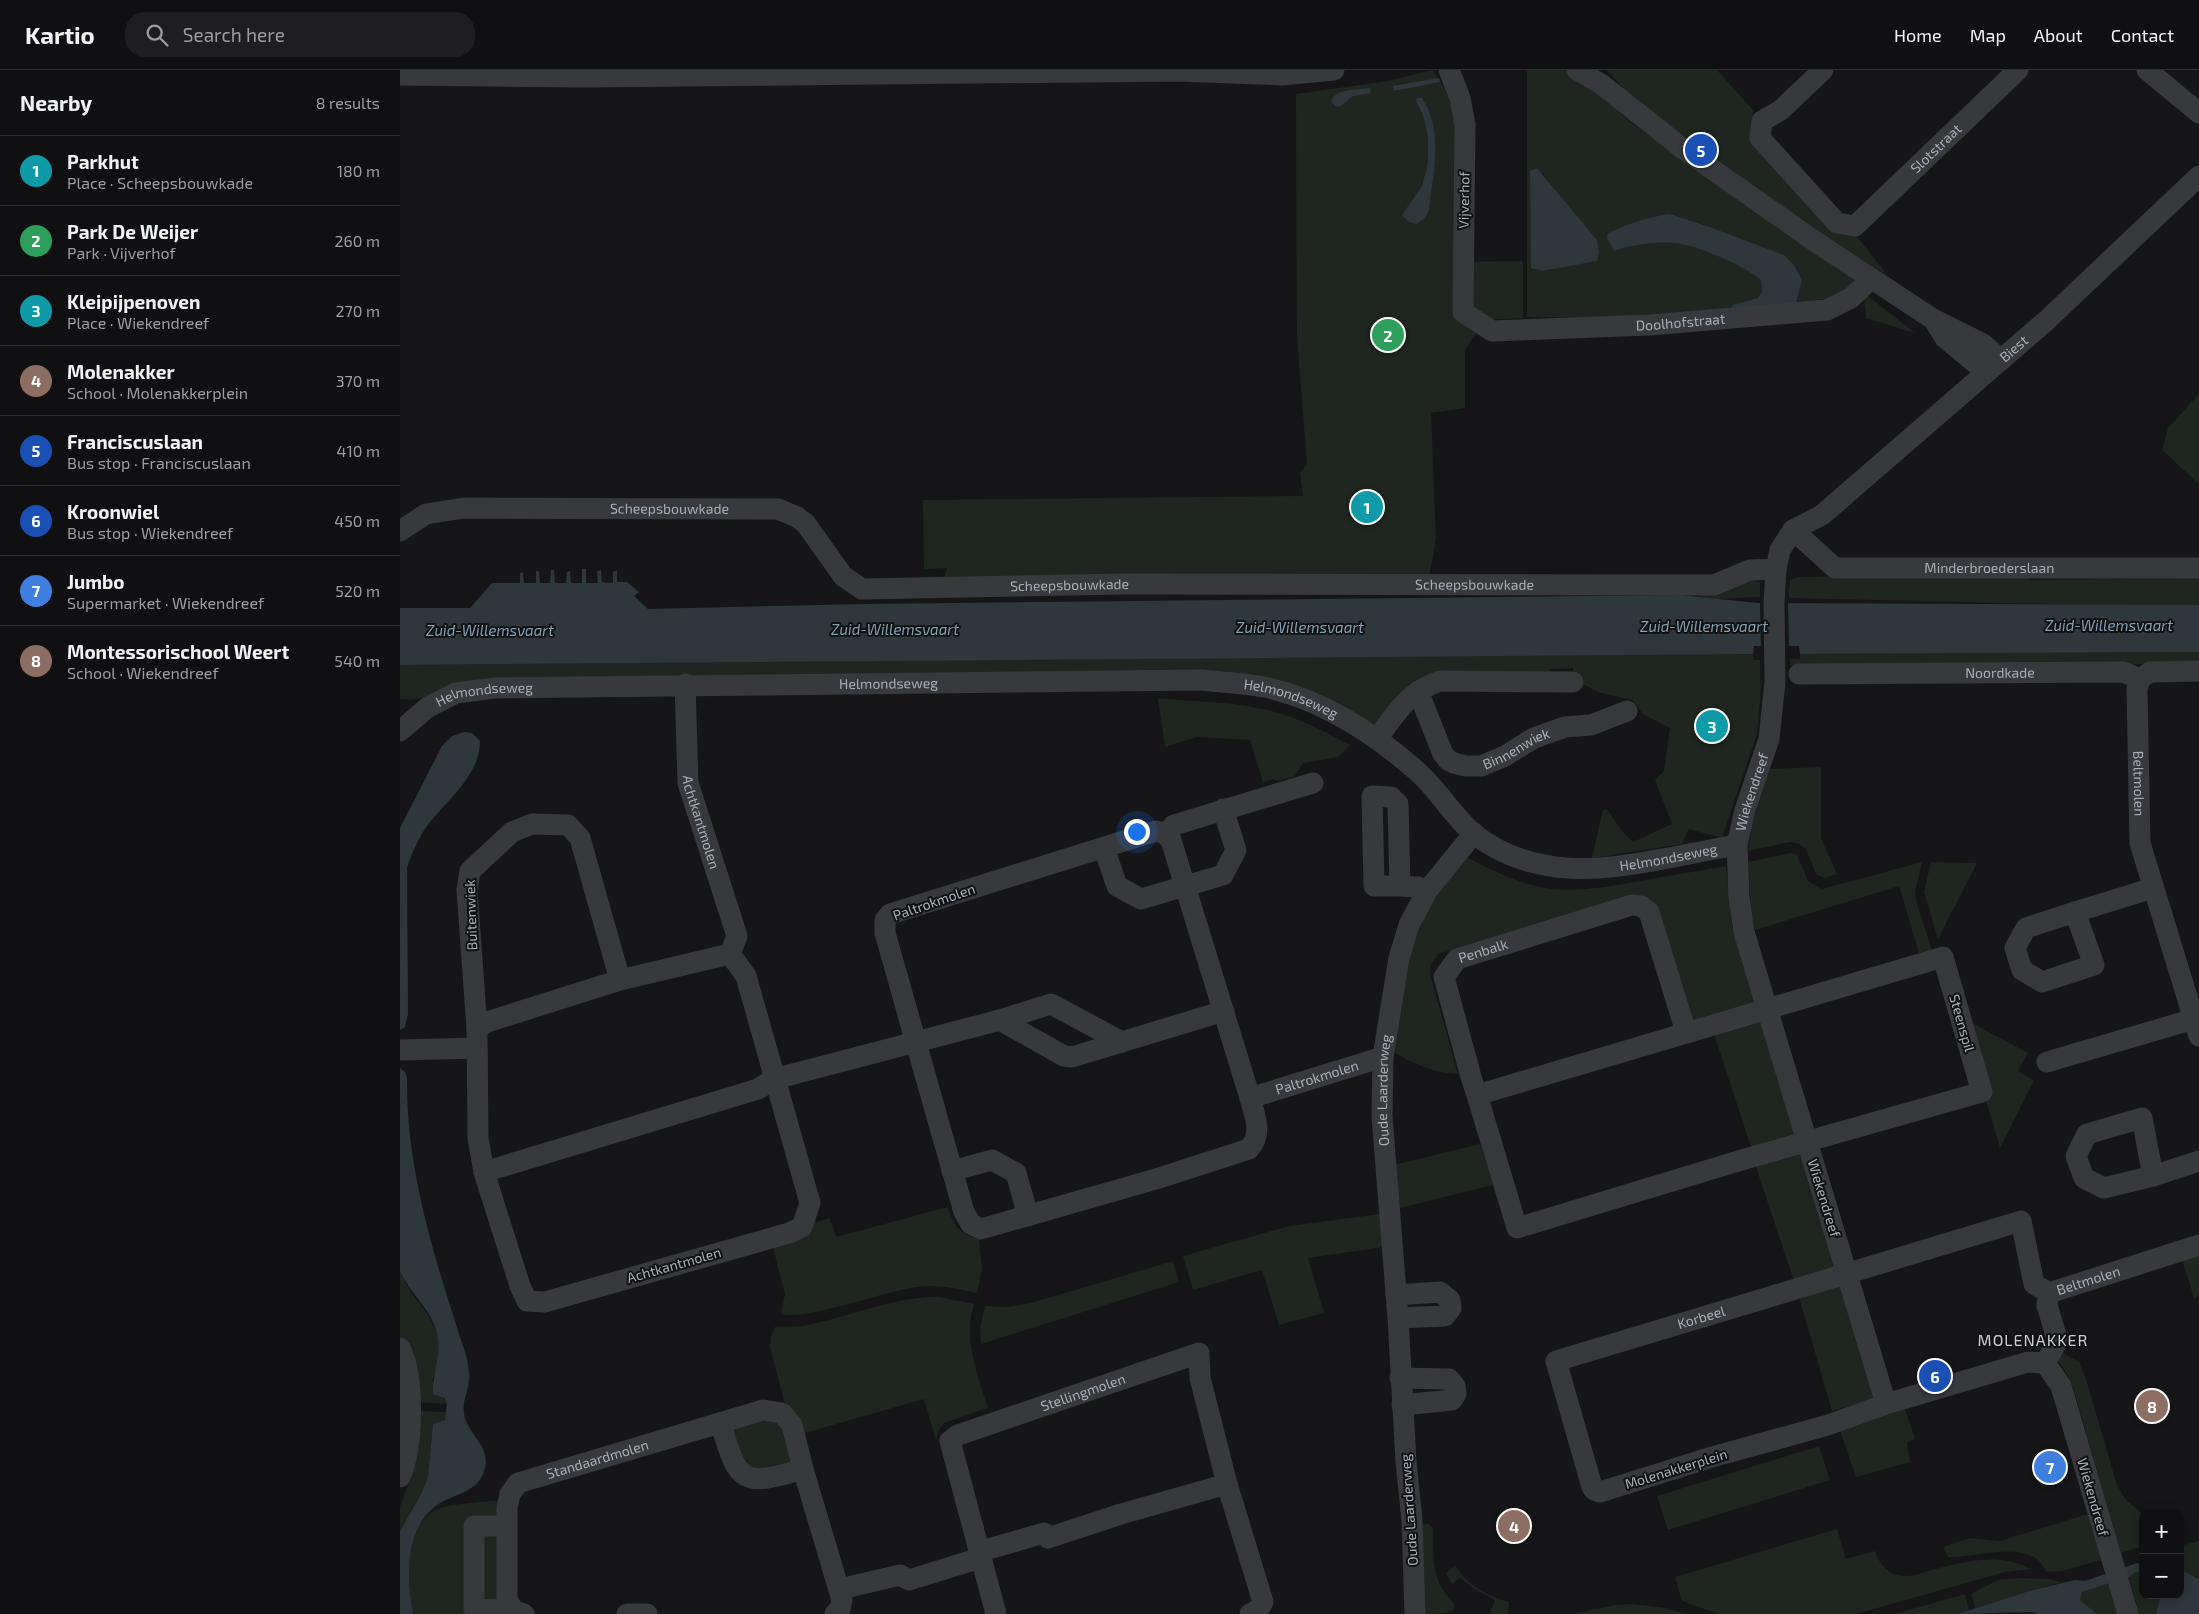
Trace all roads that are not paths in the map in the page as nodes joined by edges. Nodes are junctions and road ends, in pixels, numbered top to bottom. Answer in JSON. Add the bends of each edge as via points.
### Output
{"nodes":[{"id":1,"x":1334,"y":70,"type":"edge"},
{"id":2,"x":1448,"y":70,"type":"edge"},
{"id":3,"x":1577,"y":70,"type":"edge"},
{"id":4,"x":1823,"y":70,"type":"edge"},
{"id":5,"x":2018,"y":70,"type":"edge"},
{"id":6,"x":2147,"y":70,"type":"edge"},
{"id":7,"x":400,"y":75,"type":"edge"},
{"id":8,"x":1597,"y":77,"type":"edge"},
{"id":9,"x":2199,"y":113,"type":"edge"},
{"id":10,"x":2199,"y":176,"type":"edge"},
{"id":11,"x":1871,"y":279,"type":"junction"},
{"id":12,"x":1479,"y":324,"type":"joint"},
{"id":13,"x":1993,"y":366,"type":"junction"},
{"id":14,"x":400,"y":530,"type":"edge"},
{"id":15,"x":1800,"y":536,"type":"junction"},
{"id":16,"x":2199,"y":568,"type":"edge"},
{"id":17,"x":1776,"y":569,"type":"junction"},
{"id":18,"x":2199,"y":671,"type":"edge"},
{"id":19,"x":1799,"y":674,"type":"dead end"},
{"id":20,"x":2140,"y":679,"type":"junction"},
{"id":21,"x":1573,"y":682,"type":"dead end"},
{"id":22,"x":686,"y":684,"type":"junction"},
{"id":23,"x":1418,"y":691,"type":"junction"},
{"id":24,"x":1627,"y":711,"type":"dead end"},
{"id":25,"x":401,"y":726,"type":"edge"},
{"id":26,"x":1377,"y":740,"type":"junction"},
{"id":27,"x":1313,"y":783,"type":"dead end"},
{"id":28,"x":1223,"y":809,"type":"junction"},
{"id":29,"x":1474,"y":833,"type":"junction"},
{"id":30,"x":1165,"y":834,"type":"junction"},
{"id":31,"x":1737,"y":845,"type":"junction"},
{"id":32,"x":1104,"y":848,"type":"junction"},
{"id":33,"x":1400,"y":886,"type":"dead end"},
{"id":34,"x":1184,"y":887,"type":"junction"},
{"id":35,"x":2153,"y":888,"type":"junction"},
{"id":36,"x":1426,"y":891,"type":"junction"},
{"id":37,"x":2075,"y":912,"type":"dead end"},
{"id":38,"x":730,"y":954,"type":"junction"},
{"id":39,"x":620,"y":980,"type":"junction"},
{"id":40,"x":1767,"y":1010,"type":"junction"},
{"id":41,"x":1224,"y":1011,"type":"junction"},
{"id":42,"x":1000,"y":1020,"type":"junction"},
{"id":43,"x":2196,"y":1028,"type":"edge"},
{"id":44,"x":1686,"y":1032,"type":"junction"},
{"id":45,"x":477,"y":1039,"type":"junction"},
{"id":46,"x":915,"y":1042,"type":"junction"},
{"id":47,"x":1122,"y":1042,"type":"junction"},
{"id":48,"x":400,"y":1050,"type":"edge"},
{"id":49,"x":1383,"y":1057,"type":"junction"},
{"id":50,"x":2047,"y":1062,"type":"dead end"},
{"id":51,"x":774,"y":1079,"type":"junction"},
{"id":52,"x":1477,"y":1095,"type":"junction"},
{"id":53,"x":1250,"y":1098,"type":"junction"},
{"id":54,"x":1807,"y":1141,"type":"junction"},
{"id":55,"x":2199,"y":1161,"type":"edge"},
{"id":56,"x":952,"y":1171,"type":"junction"},
{"id":57,"x":484,"y":1172,"type":"junction"},
{"id":58,"x":2153,"y":1176,"type":"dead end"},
{"id":59,"x":1028,"y":1216,"type":"junction"},
{"id":60,"x":2199,"y":1245,"type":"edge"},
{"id":61,"x":1848,"y":1275,"type":"junction"},
{"id":62,"x":2049,"y":1293,"type":"junction"},
{"id":63,"x":1396,"y":1295,"type":"junction"},
{"id":64,"x":1398,"y":1318,"type":"junction"},
{"id":65,"x":400,"y":1348,"type":"edge"},
{"id":66,"x":1556,"y":1361,"type":"joint"},
{"id":67,"x":2045,"y":1362,"type":"junction"},
{"id":68,"x":1400,"y":1378,"type":"junction"},
{"id":69,"x":1886,"y":1404,"type":"junction"},
{"id":70,"x":1402,"y":1405,"type":"junction"},
{"id":71,"x":405,"y":1408,"type":"edge"},
{"id":72,"x":721,"y":1424,"type":"junction"},
{"id":73,"x":803,"y":1469,"type":"junction"},
{"id":74,"x":400,"y":1477,"type":"edge"},
{"id":75,"x":1227,"y":1484,"type":"junction"},
{"id":76,"x":507,"y":1526,"type":"junction"},
{"id":77,"x":979,"y":1555,"type":"junction"},
{"id":78,"x":2125,"y":1604,"type":"edge"},
{"id":79,"x":840,"y":1607,"type":"edge"},
{"id":80,"x":518,"y":1612,"type":"edge"},
{"id":81,"x":627,"y":1614,"type":"edge"},
{"id":82,"x":645,"y":1614,"type":"edge"},
{"id":83,"x":996,"y":1614,"type":"edge"},
{"id":84,"x":1250,"y":1614,"type":"edge"},
{"id":85,"x":1414,"y":1614,"type":"edge"}],
"edges":[{"from":1,"to":7,"type":"street","via":[[1282,75],[1168,71]]},
{"from":2,"to":12,"type":"street","name":"Vijverhof","via":[[1460,98],[1465,125],[1462,312]]},
{"from":3,"to":8,"type":"street"},
{"from":4,"to":5,"type":"street","name":"Slotstraat","via":[[1782,110],[1762,121],[1760,138],[1837,223],[1855,226]]},
{"from":6,"to":9,"type":"street"},
{"from":8,"to":11,"type":"street","via":[[1682,148]]},
{"from":10,"to":13,"type":"street","name":"Biest","via":[[2047,320]]},
{"from":11,"to":12,"type":"street","name":"Doolhofstraat","via":[[1851,298],[1827,310],[1650,325],[1492,331]]},
{"from":11,"to":13,"type":"street","via":[[1933,319],[1982,344]]},
{"from":13,"to":15,"type":"street","name":"Biest"},
{"from":14,"to":17,"type":"street","name":"Scheepsbouwkade","via":[[426,514],[464,508],[778,509],[798,516],[843,576],[862,589],[1124,584],[1714,585],[1750,570]]},
{"from":15,"to":16,"type":"street","name":"Minderbroederslaan","via":[[1835,568]]},
{"from":15,"to":17,"type":"street","name":"Biest","via":[[1792,557]]},
{"from":17,"to":31,"type":"street","name":"Wiekendreef","via":[[1774,702],[1769,738]]},
{"from":18,"to":20,"type":"street","via":[[2150,672]]},
{"from":19,"to":20,"type":"street","name":"Noordkade","via":[[2123,672]]},
{"from":20,"to":35,"type":"street","name":"Beltmolen","via":[[2137,689],[2140,843]]},
{"from":21,"to":23,"type":"street","via":[[1440,682]]},
{"from":22,"to":25,"type":"street","name":"Helmondseweg","via":[[495,688],[456,693]]},
{"from":22,"to":26,"type":"street","name":"Helmondseweg","via":[[1200,680],[1265,688],[1312,704]]},
{"from":22,"to":38,"type":"street","name":"Achtkantmolen","via":[[688,783],[737,936]]},
{"from":23,"to":24,"type":"street","name":"Binnenwiek","via":[[1443,754],[1448,760],[1466,766],[1493,763],[1534,738],[1565,727],[1591,725]]},
{"from":23,"to":26,"type":"street","via":[[1402,704]]},
{"from":26,"to":29,"type":"street","name":"Helmondseweg","via":[[1419,773]]},
{"from":27,"to":28,"type":"street","name":"Paltrokmolen"},
{"from":28,"to":30,"type":"street","name":"Paltrokmolen","via":[[1174,825]]},
{"from":28,"to":34,"type":"street","via":[[1236,850],[1223,875]]},
{"from":29,"to":31,"type":"street","name":"Helmondseweg","via":[[1503,852],[1540,864],[1572,869],[1612,867]]},
{"from":29,"to":36,"type":"street","name":"Oude Laarderweg"},
{"from":30,"to":32,"type":"street","name":"Paltrokmolen","via":[[1156,831]]},
{"from":30,"to":34,"type":"street","name":"Paltrokmolen","via":[[1171,840]]},
{"from":31,"to":40,"type":"street","name":"Wiekendreef","via":[[1744,932]]},
{"from":32,"to":34,"type":"street","via":[[1116,886],[1130,894],[1141,899]]},
{"from":32,"to":46,"type":"street","name":"Paltrokmolen","via":[[890,914],[885,920],[885,933]]},
{"from":33,"to":36,"type":"street"},
{"from":34,"to":41,"type":"street","name":"Paltrokmolen"},
{"from":35,"to":37,"type":"street"},
{"from":35,"to":43,"type":"street","name":"Beltmolen"},
{"from":36,"to":49,"type":"street","name":"Oude Laarderweg","via":[[1409,924],[1399,958]]},
{"from":38,"to":39,"type":"street"},
{"from":38,"to":51,"type":"street","name":"Achtkantmolen","via":[[746,976]]},
{"from":39,"to":45,"type":"street","via":[[488,1022]]},
{"from":39,"to":45,"type":"street","name":"Buitenwiek","via":[[580,838],[568,825],[532,824],[512,832],[470,871],[467,890]]},
{"from":40,"to":44,"type":"street"},
{"from":40,"to":54,"type":"street","name":"Wiekendreef"},
{"from":40,"to":54,"type":"street","name":"Steenspil","via":[[1943,957],[1982,1092]]},
{"from":41,"to":47,"type":"street"},
{"from":41,"to":53,"type":"street","name":"Paltrokmolen"},
{"from":42,"to":46,"type":"street"},
{"from":42,"to":47,"type":"street","via":[[1064,1056],[1072,1057]]},
{"from":42,"to":47,"type":"street","via":[[1051,1004]]},
{"from":43,"to":50,"type":"street","name":"Beltmolen"},
{"from":44,"to":52,"type":"street"},
{"from":44,"to":52,"type":"street","name":"Penbalk","via":[[1649,912],[1641,906],[1632,905],[1456,959],[1444,976]]},
{"from":45,"to":48,"type":"street"},
{"from":45,"to":57,"type":"street","name":"Achtkantmolen","via":[[478,1138]]},
{"from":46,"to":51,"type":"street"},
{"from":46,"to":56,"type":"street","name":"Paltrokmolen"},
{"from":49,"to":53,"type":"street","name":"Paltrokmolen"},
{"from":49,"to":63,"type":"street","name":"Oude Laarderweg","via":[[1382,1116]]},
{"from":51,"to":57,"type":"street","via":[[758,1088]]},
{"from":51,"to":57,"type":"street","name":"Achtkantmolen","via":[[810,1203],[802,1226],[789,1233],[545,1302],[527,1301]]},
{"from":52,"to":54,"type":"street","via":[[1517,1228]]},
{"from":53,"to":59,"type":"street","name":"Paltrokmolen","via":[[1258,1128],[1256,1142],[1249,1149]]},
{"from":54,"to":61,"type":"street","name":"Wiekendreef"},
{"from":55,"to":58,"type":"street"},
{"from":56,"to":59,"type":"street","via":[[992,1160],[1016,1173]]},
{"from":56,"to":59,"type":"street","name":"Paltrokmolen","via":[[964,1212],[971,1224],[981,1229]]},
{"from":60,"to":62,"type":"street","name":"Beltmolen"},
{"from":61,"to":62,"type":"street","name":"Korbeel","via":[[2021,1221],[2034,1284]]},
{"from":61,"to":66,"type":"street","name":"Korbeel"},
{"from":61,"to":69,"type":"street","name":"Wiekendreef"},
{"from":62,"to":67,"type":"street","name":"Beltmolen","via":[[2047,1305],[2057,1339]]},
{"from":63,"to":64,"type":"street","name":"Oude Laarderweg"},
{"from":63,"to":64,"type":"street","via":[[1440,1292],[1450,1300],[1451,1308],[1445,1316]]},
{"from":64,"to":68,"type":"street","name":"Oude Laarderweg"},
{"from":65,"to":71,"type":"street","via":[[410,1388]]},
{"from":66,"to":69,"type":"street","name":"Molenakkerplein","via":[[1592,1487],[1600,1492],[1828,1425]]},
{"from":67,"to":69,"type":"street","via":[[2028,1362]]},
{"from":67,"to":78,"type":"street","name":"Wiekendreef","via":[[2061,1386]]},
{"from":68,"to":70,"type":"street","name":"Oude Laarderweg"},
{"from":68,"to":70,"type":"street","via":[[1449,1379],[1456,1386],[1452,1400]]},
{"from":70,"to":85,"type":"street","name":"Oude Laarderweg","via":[[1412,1520]]},
{"from":71,"to":74,"type":"street","via":[[407,1445]]},
{"from":72,"to":73,"type":"street","via":[[731,1459],[740,1472],[767,1480]]},
{"from":72,"to":73,"type":"street","name":"Standaardmolen","via":[[763,1410],[782,1413],[792,1425]]},
{"from":72,"to":76,"type":"street","name":"Standaardmolen","via":[[518,1483],[510,1494]]},
{"from":73,"to":79,"type":"street","name":"Standaardmolen"},
{"from":75,"to":77,"type":"street","via":[[1048,1538],[1044,1533]]},
{"from":75,"to":77,"type":"street","name":"Stellingmolen","via":[[1200,1378],[1199,1353],[958,1434],[950,1441]]},
{"from":75,"to":84,"type":"street","name":"Stellingmolen","via":[[1263,1602]]},
{"from":76,"to":80,"type":"street","name":"Standaardmolen","via":[[507,1599]]},
{"from":76,"to":80,"type":"street","name":"Standaardmolen","via":[[474,1526],[474,1609]]},
{"from":77,"to":79,"type":"street","via":[[909,1580],[900,1575]]},
{"from":77,"to":83,"type":"street","name":"Stellingmolen"},
{"from":81,"to":82,"type":"street"}]}
